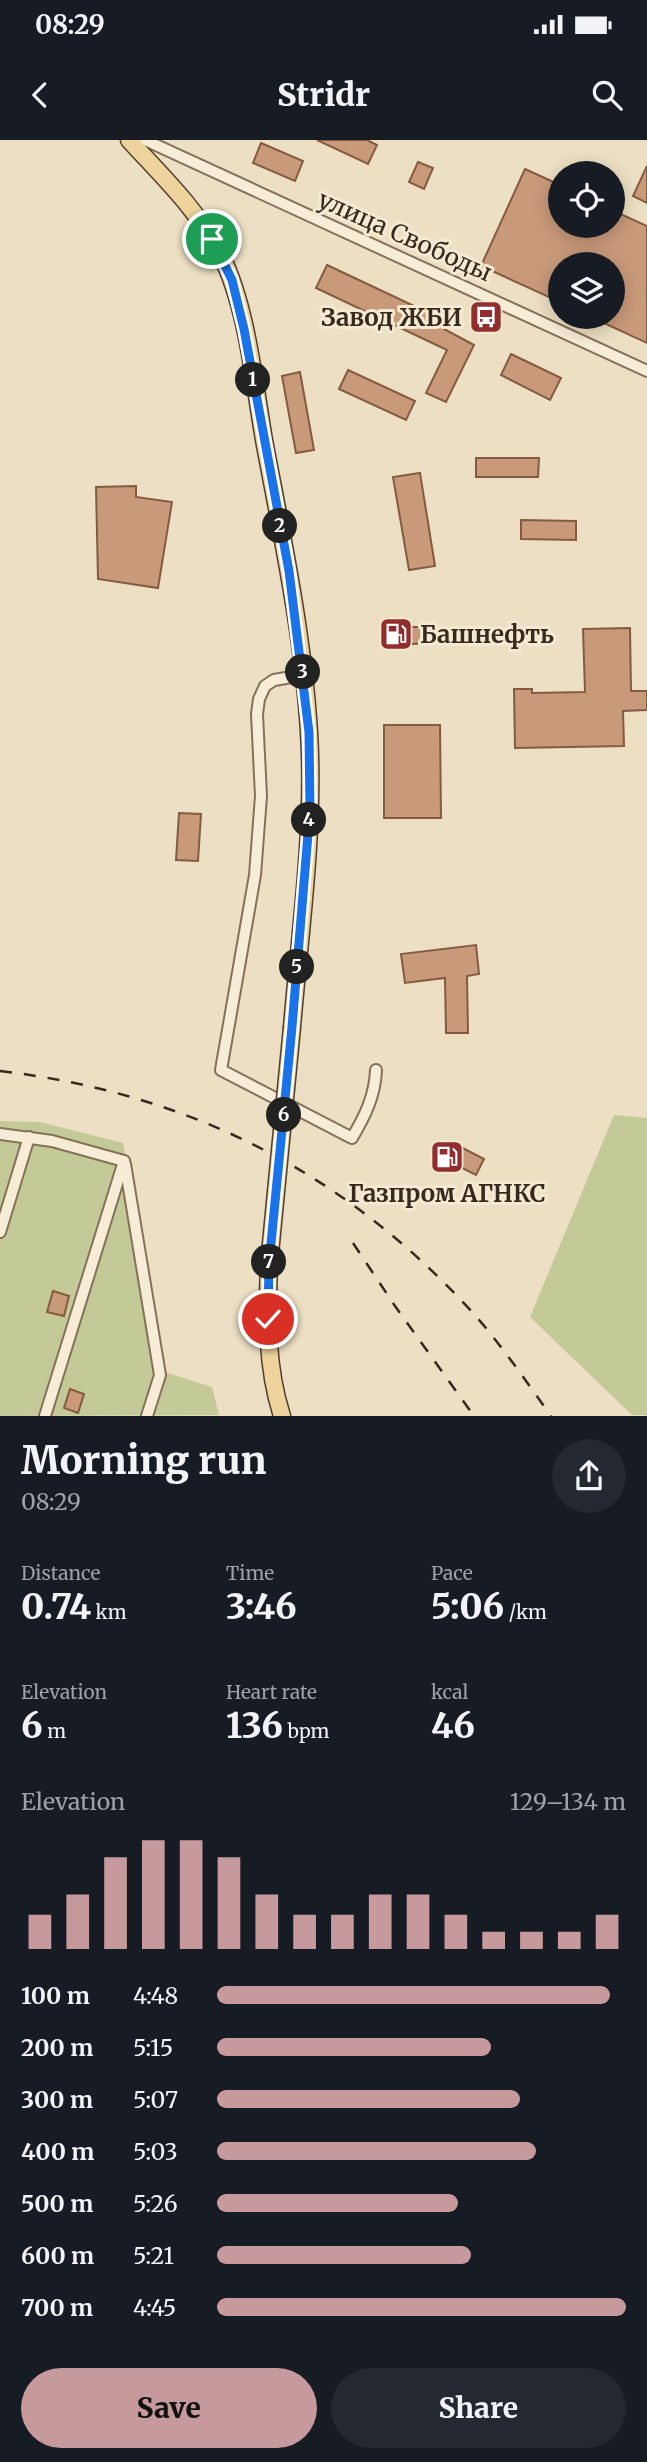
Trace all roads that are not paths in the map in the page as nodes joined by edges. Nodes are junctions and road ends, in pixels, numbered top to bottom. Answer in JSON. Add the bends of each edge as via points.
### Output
{"nodes":[{"id":1,"x":129,"y":140,"type":"edge"},
{"id":2,"x":145,"y":140,"type":"edge"},
{"id":3,"x":647,"y":371,"type":"edge"},
{"id":4,"x":303,"y":675,"type":"junction"},
{"id":5,"x":376,"y":1070,"type":"dead end"},
{"id":6,"x":0,"y":1134,"type":"edge"},
{"id":7,"x":29,"y":1137,"type":"junction"},
{"id":8,"x":124,"y":1161,"type":"junction"},
{"id":9,"x":0,"y":1232,"type":"edge"},
{"id":10,"x":45,"y":1416,"type":"edge"},
{"id":11,"x":147,"y":1416,"type":"edge"},
{"id":12,"x":282,"y":1416,"type":"edge"}],
"edges":[{"from":1,"to":4,"type":"main road","via":[[201,222],[232,280],[289,571]]},
{"from":2,"to":3,"type":"street","name":"улица Свободы"},
{"from":4,"to":5,"type":"street","via":[[274,680],[259,699],[261,796],[255,875],[221,1070],[352,1138],[370,1102]]},
{"from":4,"to":12,"type":"main road","bridge":true,"via":[[310,810],[269,1264],[269,1348]]},
{"from":6,"to":7,"type":"street"},
{"from":7,"to":8,"type":"street"},
{"from":7,"to":9,"type":"street"},
{"from":8,"to":10,"type":"street"},
{"from":8,"to":11,"type":"street","via":[[160,1375]]}]}
